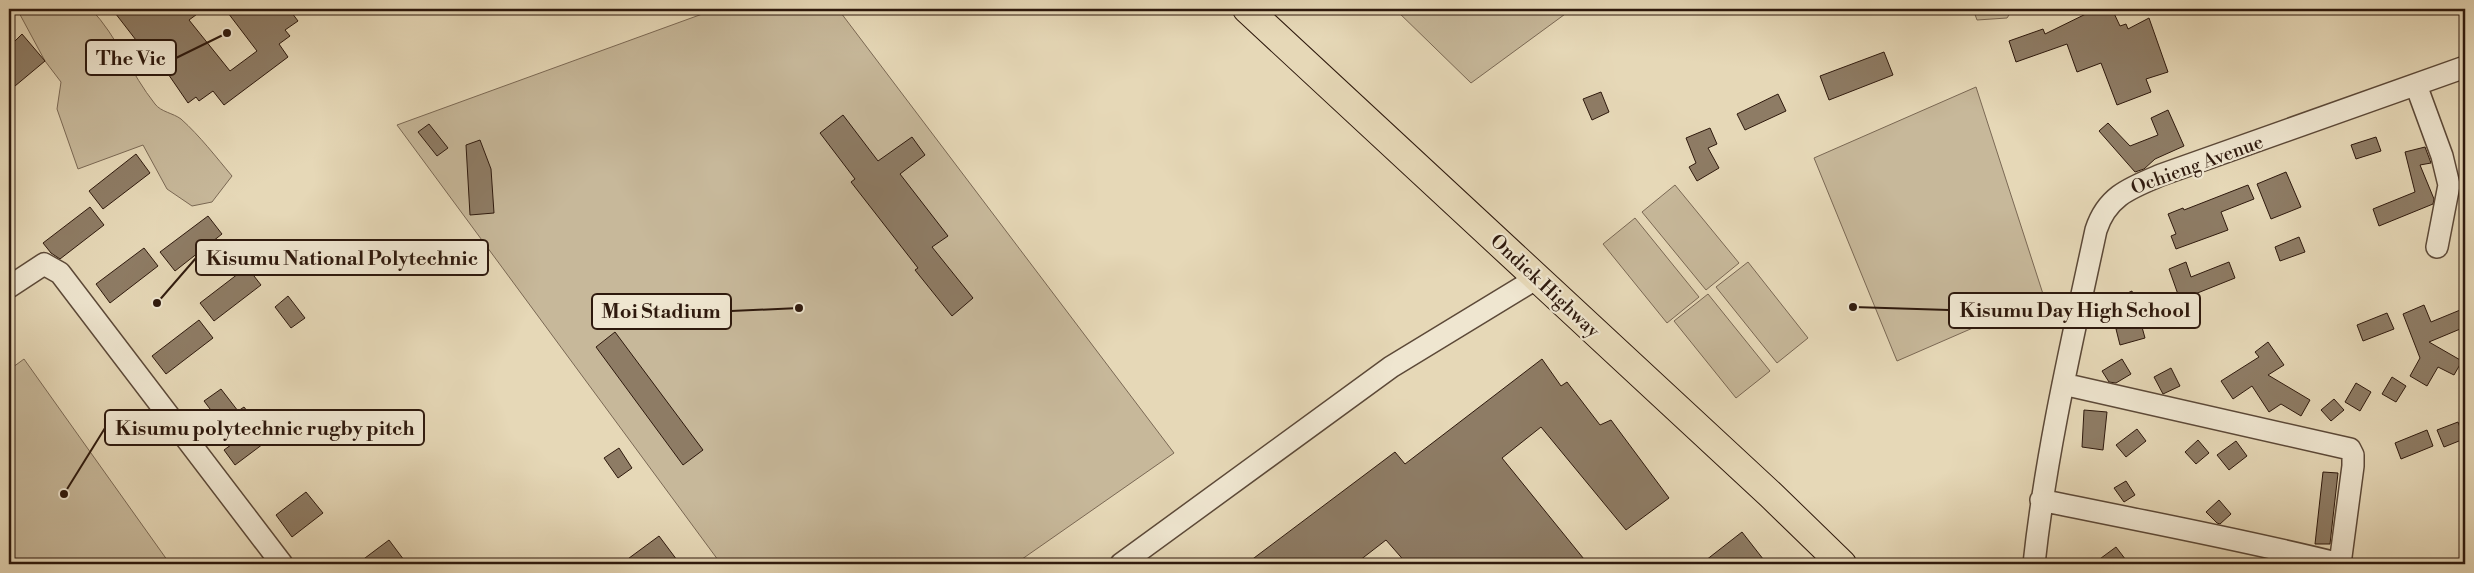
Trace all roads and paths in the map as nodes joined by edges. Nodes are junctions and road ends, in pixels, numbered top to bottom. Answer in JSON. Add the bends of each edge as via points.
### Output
{"nodes":[{"id":1,"x":1247,"y":9,"type":"edge"},
{"id":2,"x":2465,"y":67,"type":"edge"},
{"id":3,"x":2416,"y":85,"type":"junction"},
{"id":4,"x":2437,"y":247,"type":"dead end"},
{"id":5,"x":1537,"y":278,"type":"junction"},
{"id":6,"x":9,"y":287,"type":"edge"},
{"id":7,"x":2063,"y":384,"type":"junction"},
{"id":8,"x":2041,"y":500,"type":"junction"},
{"id":9,"x":282,"y":564,"type":"edge"},
{"id":10,"x":1121,"y":564,"type":"edge"},
{"id":11,"x":1842,"y":564,"type":"edge"},
{"id":12,"x":2034,"y":564,"type":"edge"},
{"id":13,"x":2340,"y":564,"type":"edge"}],
"edges":[{"from":1,"to":5,"type":"main road","name":"Ondiek Highway"},
{"from":2,"to":3,"type":"street","name":"Ochieng Avenue"},
{"from":3,"to":4,"type":"street","via":[[2449,185]]},
{"from":3,"to":7,"type":"street","name":"Ochieng Avenue","via":[[2162,175],[2114,199],[2105,209],[2096,230]]},
{"from":5,"to":10,"type":"street","via":[[1391,367]]},
{"from":5,"to":11,"type":"main road","name":"Ondiek Highway"},
{"from":6,"to":9,"type":"street","via":[[44,264],[60,273]]},
{"from":7,"to":8,"type":"street","name":"Ochieng Avenue"},
{"from":7,"to":13,"type":"street","via":[[2350,449],[2353,466]]},
{"from":8,"to":12,"type":"street","name":"Ochieng Avenue"},
{"from":8,"to":13,"type":"street"}]}
